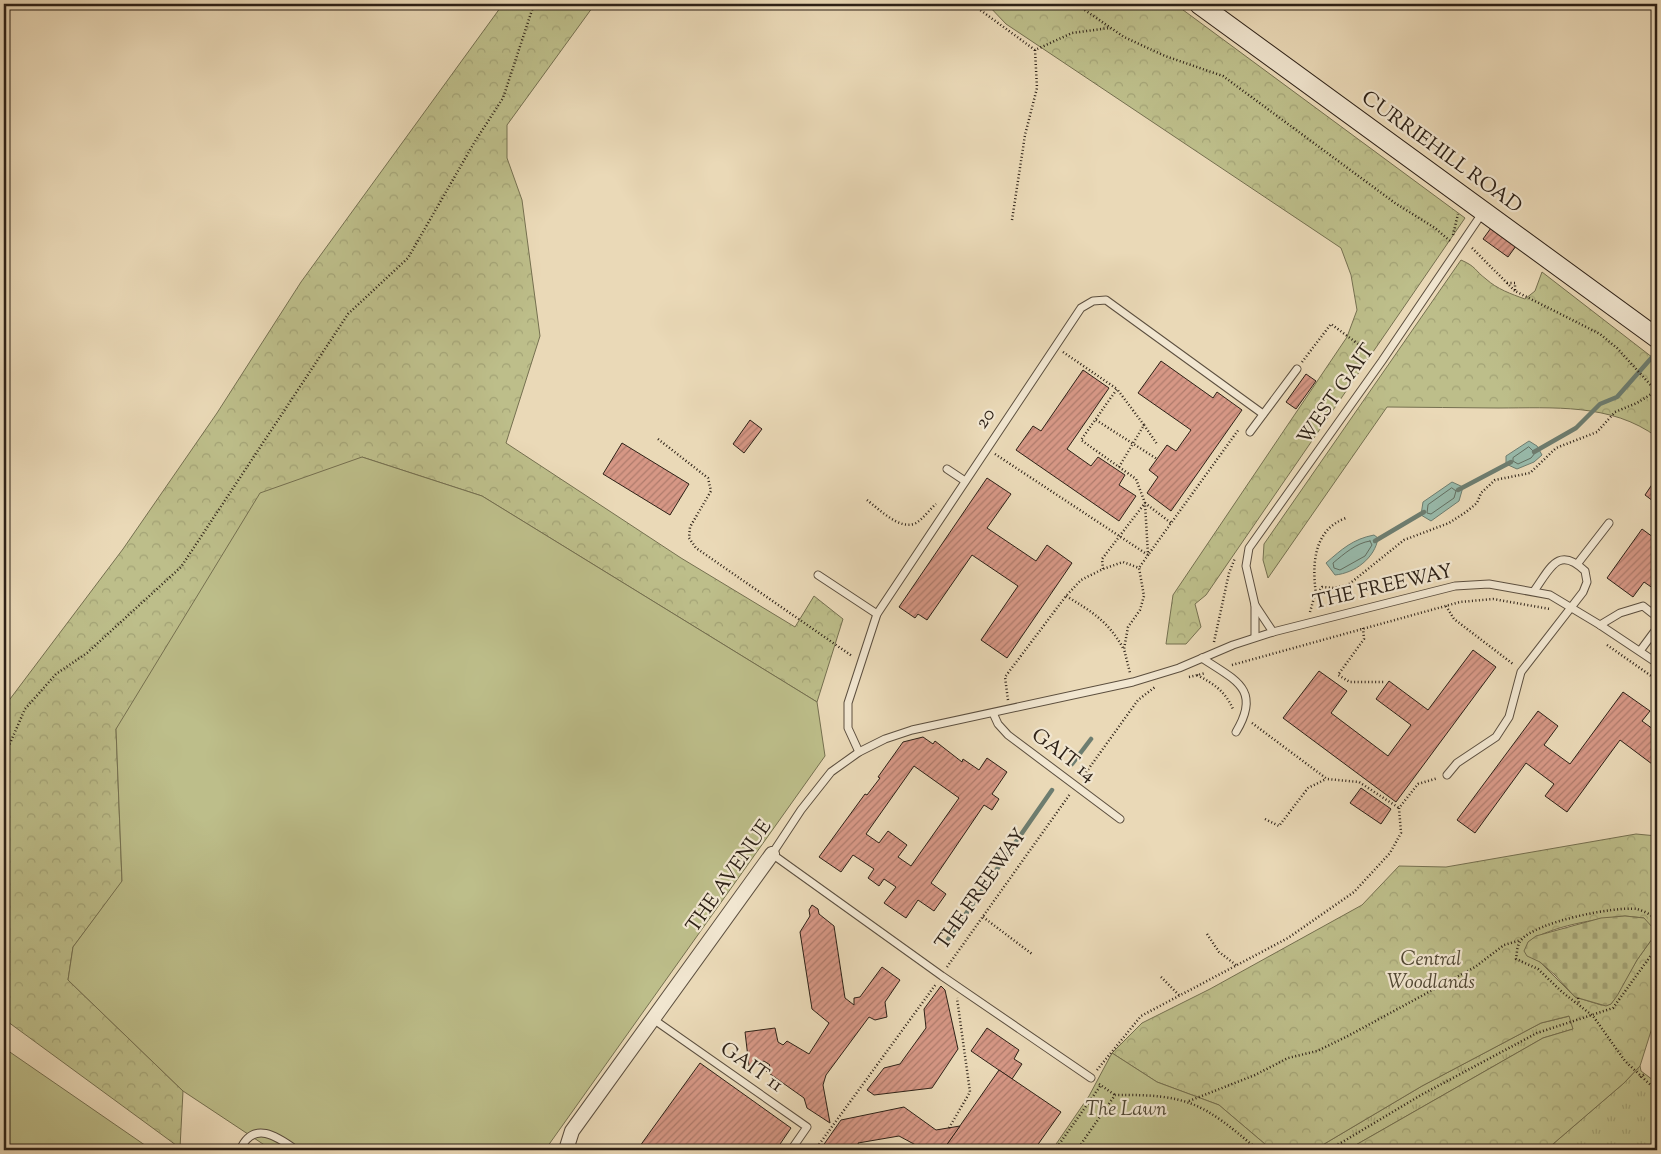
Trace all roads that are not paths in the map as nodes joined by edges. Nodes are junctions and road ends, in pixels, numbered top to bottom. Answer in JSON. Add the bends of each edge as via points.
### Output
{"nodes":[{"id":1,"x":1199,"y":4,"type":"edge"},
{"id":2,"x":1483,"y":212,"type":"junction"},
{"id":3,"x":1657,"y":338,"type":"edge"},
{"id":4,"x":1297,"y":369,"type":"road end"},
{"id":5,"x":1263,"y":414,"type":"junction"},
{"id":6,"x":1250,"y":432,"type":"dead end"},
{"id":7,"x":947,"y":469,"type":"dead end"},
{"id":8,"x":965,"y":481,"type":"junction"},
{"id":9,"x":1609,"y":523,"type":"dead end"},
{"id":10,"x":1578,"y":563,"type":"junction"},
{"id":11,"x":818,"y":575,"type":"dead end"},
{"id":12,"x":1534,"y":591,"type":"junction"},
{"id":13,"x":1255,"y":605,"type":"junction"},
{"id":14,"x":1572,"y":607,"type":"junction"},
{"id":15,"x":877,"y":614,"type":"junction"},
{"id":16,"x":1657,"y":617,"type":"edge"},
{"id":17,"x":1600,"y":624,"type":"junction"},
{"id":18,"x":1657,"y":628,"type":"edge"},
{"id":19,"x":1273,"y":632,"type":"junction"},
{"id":20,"x":1255,"y":637,"type":"junction"},
{"id":21,"x":1640,"y":651,"type":"junction"},
{"id":22,"x":1202,"y":658,"type":"junction"},
{"id":23,"x":1657,"y":663,"type":"edge"},
{"id":24,"x":993,"y":713,"type":"junction"},
{"id":25,"x":1236,"y":732,"type":"dead end"},
{"id":26,"x":859,"y":752,"type":"junction"},
{"id":27,"x":1447,"y":775,"type":"road end"},
{"id":28,"x":1120,"y":819,"type":"dead end"},
{"id":29,"x":772,"y":854,"type":"junction"},
{"id":30,"x":653,"y":1019,"type":"junction"},
{"id":31,"x":1091,"y":1078,"type":"road end"},
{"id":32,"x":240,"y":1150,"type":"edge"},
{"id":33,"x":296,"y":1150,"type":"edge"},
{"id":34,"x":566,"y":1150,"type":"edge"},
{"id":35,"x":791,"y":1150,"type":"edge"}],
"edges":[{"from":1,"to":2,"type":"street","name":"CURRIEHILL ROAD"},
{"from":2,"to":3,"type":"street","name":"CURRIEHILL ROAD"},
{"from":2,"to":13,"type":"lane","name":"WEST GAIT","via":[[1249,548],[1246,566]]},
{"from":4,"to":5,"type":"lane"},
{"from":5,"to":6,"type":"lane"},
{"from":5,"to":8,"type":"lane","name":"20","via":[[1106,300],[1093,300],[1081,308],[1054,346]]},
{"from":7,"to":8,"type":"lane"},
{"from":8,"to":15,"type":"lane","name":"20"},
{"from":9,"to":10,"type":"lane"},
{"from":10,"to":12,"type":"lane","via":[[1565,558],[1557,560]]},
{"from":10,"to":14,"type":"lane","via":[[1586,571],[1587,582]]},
{"from":11,"to":15,"type":"lane"},
{"from":12,"to":14,"type":"lane","name":"THE FREEWAY","via":[[1550,595]]},
{"from":12,"to":19,"type":"lane","name":"THE FREEWAY","via":[[1489,584],[1455,586]]},
{"from":13,"to":19,"type":"lane","name":"WEST GAIT"},
{"from":13,"to":20,"type":"lane","name":"WEST GAIT"},
{"from":14,"to":17,"type":"lane","name":"THE FREEWAY"},
{"from":14,"to":27,"type":"lane","via":[[1521,672],[1509,717],[1496,737],[1457,763]]},
{"from":15,"to":26,"type":"lane","name":"20","via":[[848,703],[848,728]]},
{"from":16,"to":17,"type":"lane","via":[[1643,606]]},
{"from":17,"to":21,"type":"lane"},
{"from":18,"to":21,"type":"lane"},
{"from":19,"to":20,"type":"lane","name":"THE FREEWAY"},
{"from":20,"to":22,"type":"lane","name":"THE FREEWAY"},
{"from":21,"to":23,"type":"lane"},
{"from":22,"to":24,"type":"lane","via":[[1133,682]]},
{"from":22,"to":25,"type":"lane","via":[[1243,686],[1247,695],[1245,718]]},
{"from":24,"to":26,"type":"lane","name":"THE AVENUE","via":[[912,730]]},
{"from":24,"to":28,"type":"lane","name":"GAIT 14","via":[[1008,735]]},
{"from":26,"to":29,"type":"lane","name":"THE AVENUE","via":[[831,772]]},
{"from":29,"to":30,"type":"street","name":"THE AVENUE"},
{"from":29,"to":31,"type":"lane"},
{"from":30,"to":34,"type":"street","name":"THE AVENUE","via":[[572,1131]]},
{"from":30,"to":35,"type":"lane","name":"GAIT 11","via":[[807,1127]]},
{"from":32,"to":33,"type":"lane","via":[[244,1140],[262,1132]]}]}
